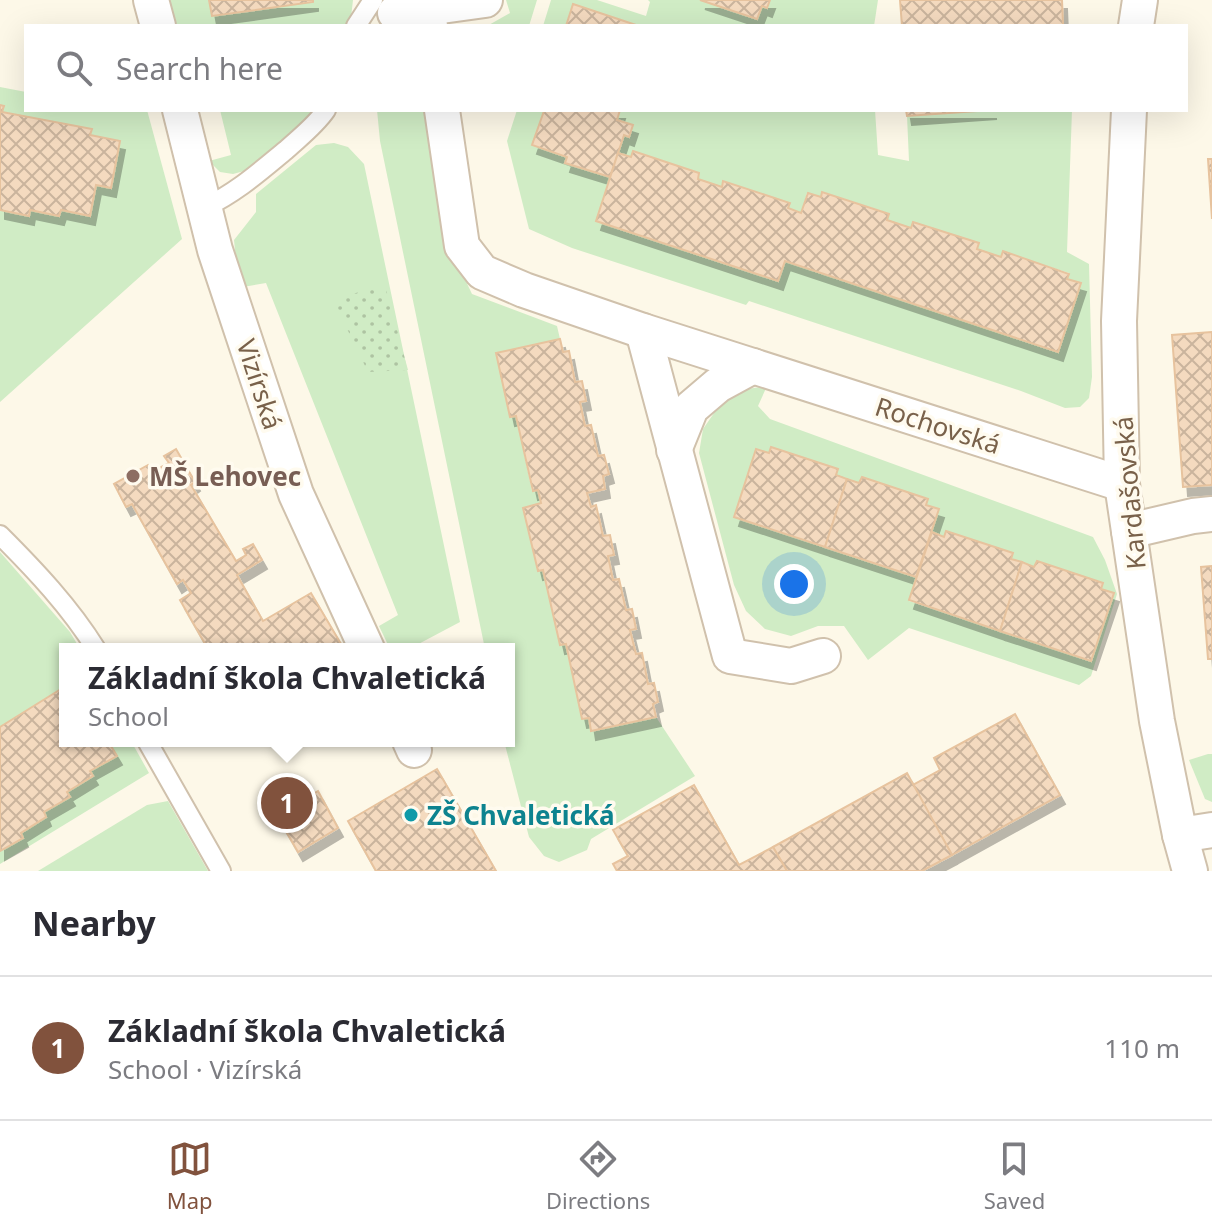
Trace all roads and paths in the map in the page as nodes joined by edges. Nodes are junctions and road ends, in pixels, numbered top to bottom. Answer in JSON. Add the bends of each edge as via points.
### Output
{"nodes":[{"id":1,"x":151,"y":0,"type":"edge"},
{"id":2,"x":485,"y":0,"type":"edge"},
{"id":3,"x":1140,"y":0,"type":"edge"},
{"id":4,"x":406,"y":12,"type":"edge"},
{"id":5,"x":157,"y":24,"type":"edge"},
{"id":6,"x":363,"y":24,"type":"edge"},
{"id":7,"x":1136,"y":24,"type":"edge"},
{"id":8,"x":180,"y":112,"type":"edge"},
{"id":9,"x":324,"y":112,"type":"edge"},
{"id":10,"x":442,"y":112,"type":"edge"},
{"id":11,"x":1129,"y":112,"type":"edge"},
{"id":12,"x":204,"y":208,"type":"junction"},
{"id":13,"x":643,"y":331,"type":"junction"},
{"id":14,"x":753,"y":366,"type":"junction"},
{"id":15,"x":674,"y":450,"type":"junction"},
{"id":16,"x":1122,"y":484,"type":"junction"},
{"id":17,"x":1212,"y":514,"type":"edge"},
{"id":18,"x":1129,"y":531,"type":"junction"},
{"id":19,"x":0,"y":535,"type":"edge"},
{"id":20,"x":92,"y":643,"type":"edge"},
{"id":21,"x":364,"y":643,"type":"edge"},
{"id":22,"x":823,"y":656,"type":"dead end"},
{"id":23,"x":150,"y":747,"type":"edge"},
{"id":24,"x":1196,"y":832,"type":"edge"},
{"id":25,"x":221,"y":871,"type":"edge"},
{"id":26,"x":1190,"y":871,"type":"edge"}],
"edges":[{"from":1,"to":5,"type":"street"},
{"from":2,"to":4,"type":"street"},
{"from":3,"to":7,"type":"street"},
{"from":4,"to":6,"type":"lane"},
{"from":8,"to":12,"type":"street","name":"Vizírská"},
{"from":9,"to":12,"type":"lane","via":[[230,196]]},
{"from":10,"to":13,"type":"street","name":"Rochovská","via":[[462,246],[482,272]]},
{"from":11,"to":16,"type":"street","name":"Kardašovská","via":[[1119,321]]},
{"from":12,"to":21,"type":"street","name":"Vizírská","via":[[296,494]]},
{"from":13,"to":14,"type":"street","name":"Rochovská"},
{"from":13,"to":15,"type":"street"},
{"from":14,"to":15,"type":"street","via":[[691,408]]},
{"from":14,"to":16,"type":"street","name":"Rochovská"},
{"from":15,"to":22,"type":"street","via":[[730,656],[791,666]]},
{"from":16,"to":18,"type":"street","name":"Kardašovská"},
{"from":17,"to":18,"type":"street"},
{"from":18,"to":24,"type":"street","name":"Kardašovská","via":[[1157,721]]},
{"from":19,"to":20,"type":"lane"},
{"from":23,"to":25,"type":"lane"},
{"from":24,"to":26,"type":"street","name":"Kardašovská"}]}
